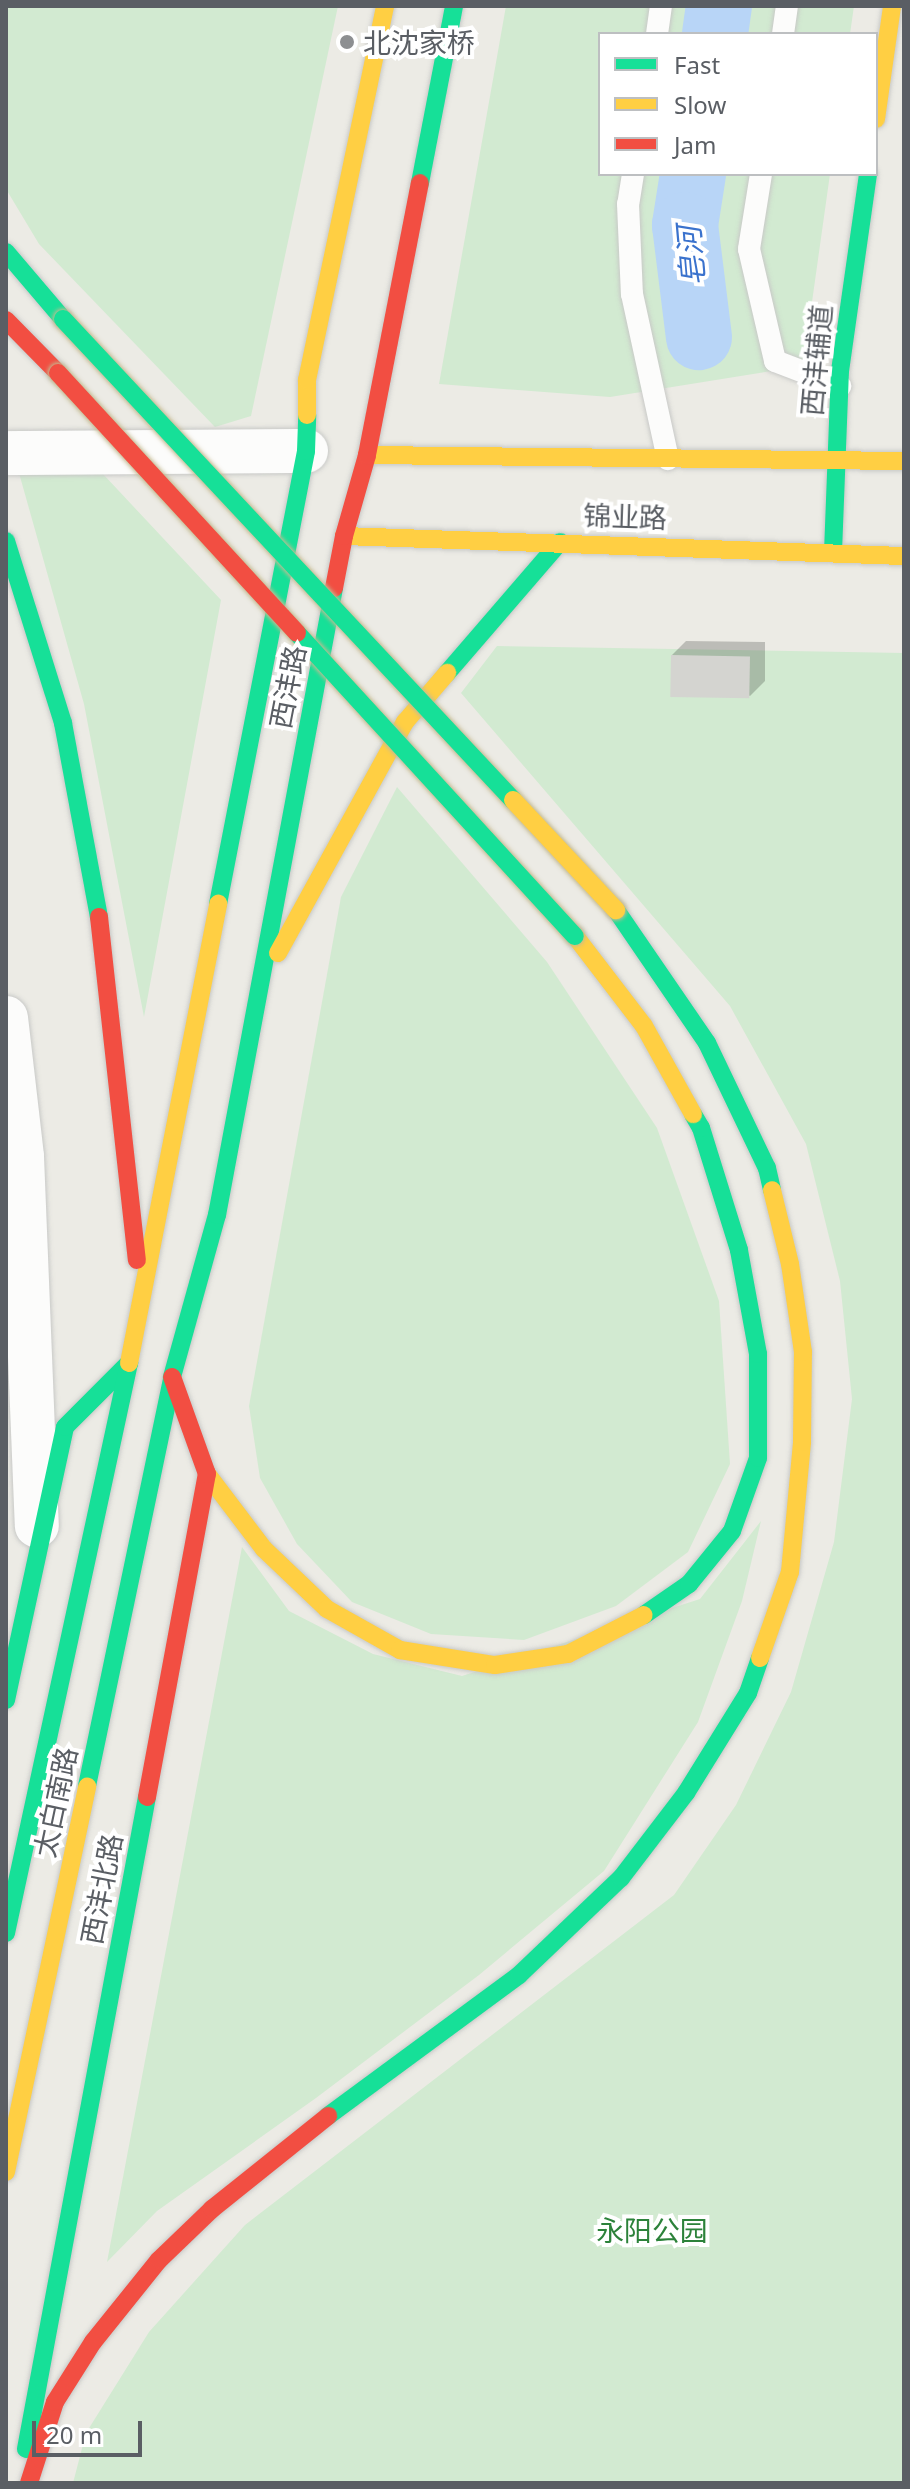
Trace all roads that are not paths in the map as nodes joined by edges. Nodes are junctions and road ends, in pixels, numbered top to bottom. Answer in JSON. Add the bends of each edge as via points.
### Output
{"nodes":[{"id":1,"x":385,"y":6,"type":"edge"},
{"id":2,"x":454,"y":6,"type":"edge"},
{"id":3,"x":661,"y":6,"type":"edge"},
{"id":4,"x":787,"y":6,"type":"edge"},
{"id":5,"x":892,"y":6,"type":"edge"},
{"id":6,"x":657,"y":32,"type":"edge"},
{"id":7,"x":783,"y":32,"type":"edge"},
{"id":8,"x":878,"y":105,"type":"edge"},
{"id":9,"x":633,"y":176,"type":"edge"},
{"id":10,"x":761,"y":176,"type":"edge"},
{"id":11,"x":868,"y":176,"type":"edge"},
{"id":12,"x":6,"y":252,"type":"edge"},
{"id":13,"x":6,"y":320,"type":"edge"},
{"id":14,"x":840,"y":386,"type":"junction"},
{"id":15,"x":306,"y":451,"type":"junction"},
{"id":16,"x":9,"y":453,"type":"dead end"},
{"id":17,"x":367,"y":455,"type":"junction"},
{"id":18,"x":668,"y":459,"type":"junction"},
{"id":19,"x":837,"y":459,"type":"junction"},
{"id":20,"x":904,"y":461,"type":"edge"},
{"id":21,"x":344,"y":536,"type":"junction"},
{"id":22,"x":6,"y":541,"type":"edge"},
{"id":23,"x":560,"y":542,"type":"junction"},
{"id":24,"x":833,"y":552,"type":"junction"},
{"id":25,"x":904,"y":556,"type":"edge"},
{"id":26,"x":260,"y":986,"type":"junction"},
{"id":27,"x":6,"y":1018,"type":"edge"},
{"id":28,"x":142,"y":1301,"type":"junction"},
{"id":29,"x":129,"y":1363,"type":"junction"},
{"id":30,"x":172,"y":1377,"type":"junction"},
{"id":31,"x":207,"y":1474,"type":"junction"},
{"id":32,"x":39,"y":1550,"type":"junction"},
{"id":33,"x":6,"y":1700,"type":"edge"},
{"id":34,"x":6,"y":1933,"type":"edge"},
{"id":35,"x":6,"y":2172,"type":"edge"},
{"id":36,"x":19,"y":2483,"type":"edge"},
{"id":37,"x":29,"y":2483,"type":"edge"}],
"edges":[{"from":1,"to":15,"type":"main road","name":"西沣路","via":[[307,380]]},
{"from":2,"to":17,"type":"main road","name":"西沣路"},
{"from":3,"to":6,"type":"lane"},
{"from":4,"to":7,"type":"lane"},
{"from":5,"to":8,"type":"main road"},
{"from":9,"to":18,"type":"lane","via":[[628,204],[632,294]]},
{"from":10,"to":14,"type":"lane","via":[[749,249],[775,361]]},
{"from":11,"to":14,"type":"main road","name":"西沣辅道"},
{"from":12,"to":37,"type":"main road","bridge":true,"via":[[616,910],[707,1043],[767,1168],[790,1264],[803,1367],[790,1572],[748,1693],[686,1793],[621,1878],[519,1975],[298,2138],[159,2260],[93,2342],[55,2402]]},
{"from":13,"to":31,"type":"main road","bridge":true,"via":[[575,936],[644,1026],[701,1128],[739,1250],[758,1354],[758,1458],[732,1531],[689,1584],[631,1624],[568,1654],[495,1665],[400,1650],[327,1609],[264,1549]]},
{"from":14,"to":19,"type":"main road","name":"西沣辅道"},
{"from":15,"to":16,"type":"street"},
{"from":15,"to":28,"type":"main road","name":"西沣路"},
{"from":17,"to":18,"type":"main road","name":"锦业路"},
{"from":17,"to":21,"type":"main road","name":"西沣路"},
{"from":18,"to":19,"type":"main road","name":"锦业路"},
{"from":19,"to":20,"type":"main road","name":"锦业路"},
{"from":19,"to":24,"type":"main road","name":"西沣辅道"},
{"from":21,"to":23,"type":"main road","name":"锦业路"},
{"from":21,"to":26,"type":"main road","name":"西沣路"},
{"from":22,"to":28,"type":"main road","via":[[63,723],[96,887]]},
{"from":23,"to":24,"type":"main road","name":"锦业路"},
{"from":23,"to":26,"type":"main road","via":[[405,722]]},
{"from":24,"to":25,"type":"main road","name":"锦业路"},
{"from":26,"to":30,"type":"main road","name":"西沣路","via":[[217,1215]]},
{"from":27,"to":32,"type":"street","via":[[22,1157]]},
{"from":28,"to":29,"type":"main road","name":"西沣路"},
{"from":29,"to":32,"type":"main road","via":[[65,1427]]},
{"from":29,"to":34,"type":"main road","name":"太白南路"},
{"from":30,"to":31,"type":"main road"},
{"from":30,"to":35,"type":"main road","name":"太白南路"},
{"from":31,"to":36,"type":"main road","name":"西沣北路"},
{"from":32,"to":33,"type":"main road"}]}
